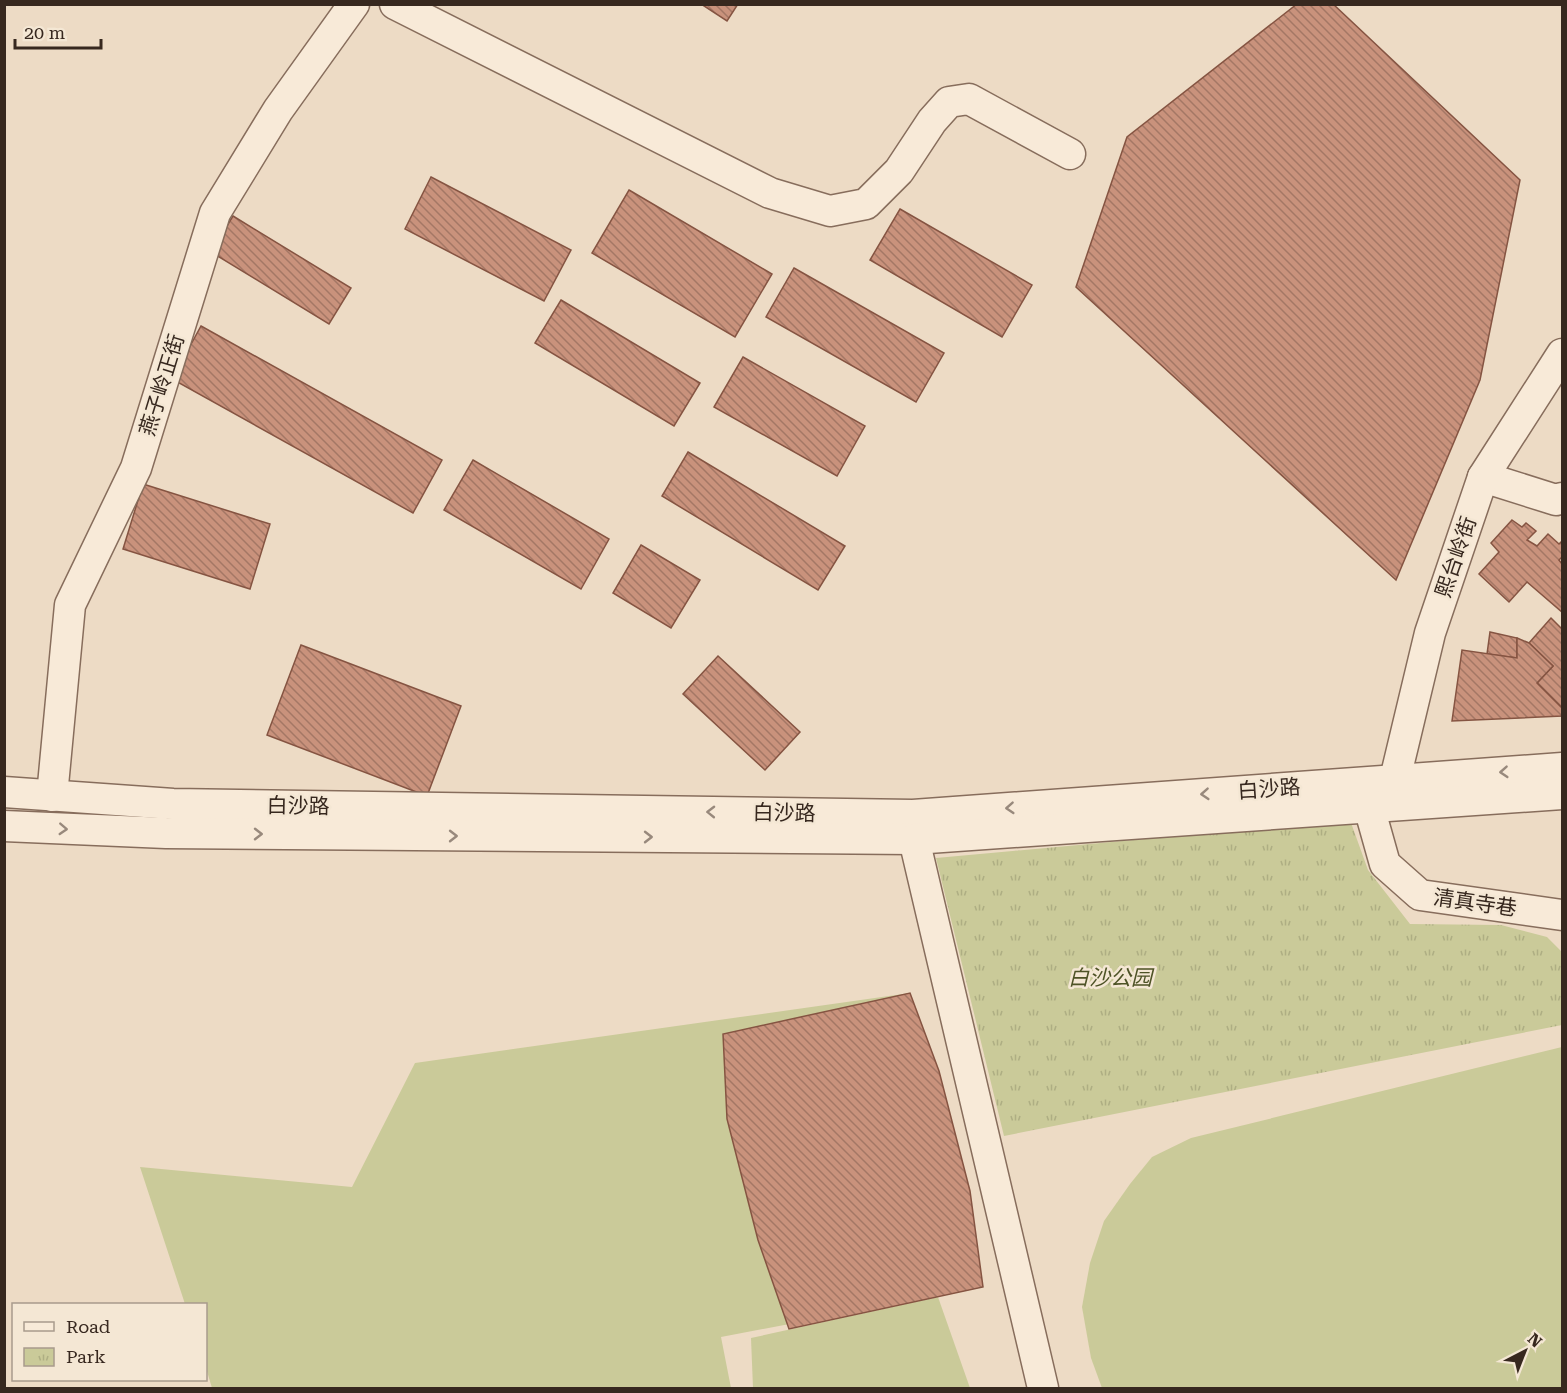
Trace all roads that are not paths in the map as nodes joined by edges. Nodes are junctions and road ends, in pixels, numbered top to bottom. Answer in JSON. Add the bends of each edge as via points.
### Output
{"nodes":[{"id":1,"x":354,"y":4,"type":"edge"},
{"id":2,"x":395,"y":4,"type":"edge"},
{"id":3,"x":1070,"y":154,"type":"dead end"},
{"id":4,"x":1563,"y":354,"type":"edge"},
{"id":5,"x":1483,"y":477,"type":"junction"},
{"id":6,"x":1563,"y":498,"type":"edge"},
{"id":7,"x":1563,"y":768,"type":"edge"},
{"id":8,"x":1395,"y":779,"type":"junction"},
{"id":9,"x":4,"y":792,"type":"edge"},
{"id":10,"x":1563,"y":794,"type":"edge"},
{"id":11,"x":52,"y":796,"type":"junction"},
{"id":12,"x":1369,"y":807,"type":"junction"},
{"id":13,"x":4,"y":826,"type":"edge"},
{"id":14,"x":914,"y":839,"type":"junction"},
{"id":15,"x":1563,"y":915,"type":"edge"},
{"id":16,"x":1043,"y":1389,"type":"edge"}],
"edges":[{"from":1,"to":11,"type":"street","name":"燕子岭正街","via":[[278,110],[215,213],[136,468],[70,605]]},
{"from":2,"to":3,"type":"street","via":[[770,193],[830,212],[867,204],[899,171],[949,102],[969,99]]},
{"from":4,"to":5,"type":"street","name":"熙台岭街"},
{"from":5,"to":6,"type":"street","via":[[1556,500]]},
{"from":5,"to":8,"type":"street","name":"熙台岭街","via":[[1430,633]]},
{"from":7,"to":8,"type":"street","name":"白沙路","one_way":true},
{"from":8,"to":11,"type":"street","name":"白沙路","one_way":true,"via":[[913,815],[173,804]]},
{"from":9,"to":11,"type":"street","name":"白沙路"},
{"from":10,"to":12,"type":"street","name":"白沙路"},
{"from":12,"to":14,"type":"street","name":"白沙路"},
{"from":12,"to":15,"type":"street","name":"清真寺巷","via":[[1385,864],[1420,895]]},
{"from":13,"to":14,"type":"street","name":"白沙路","one_way":true,"via":[[166,833]]},
{"from":14,"to":16,"type":"street"}]}
